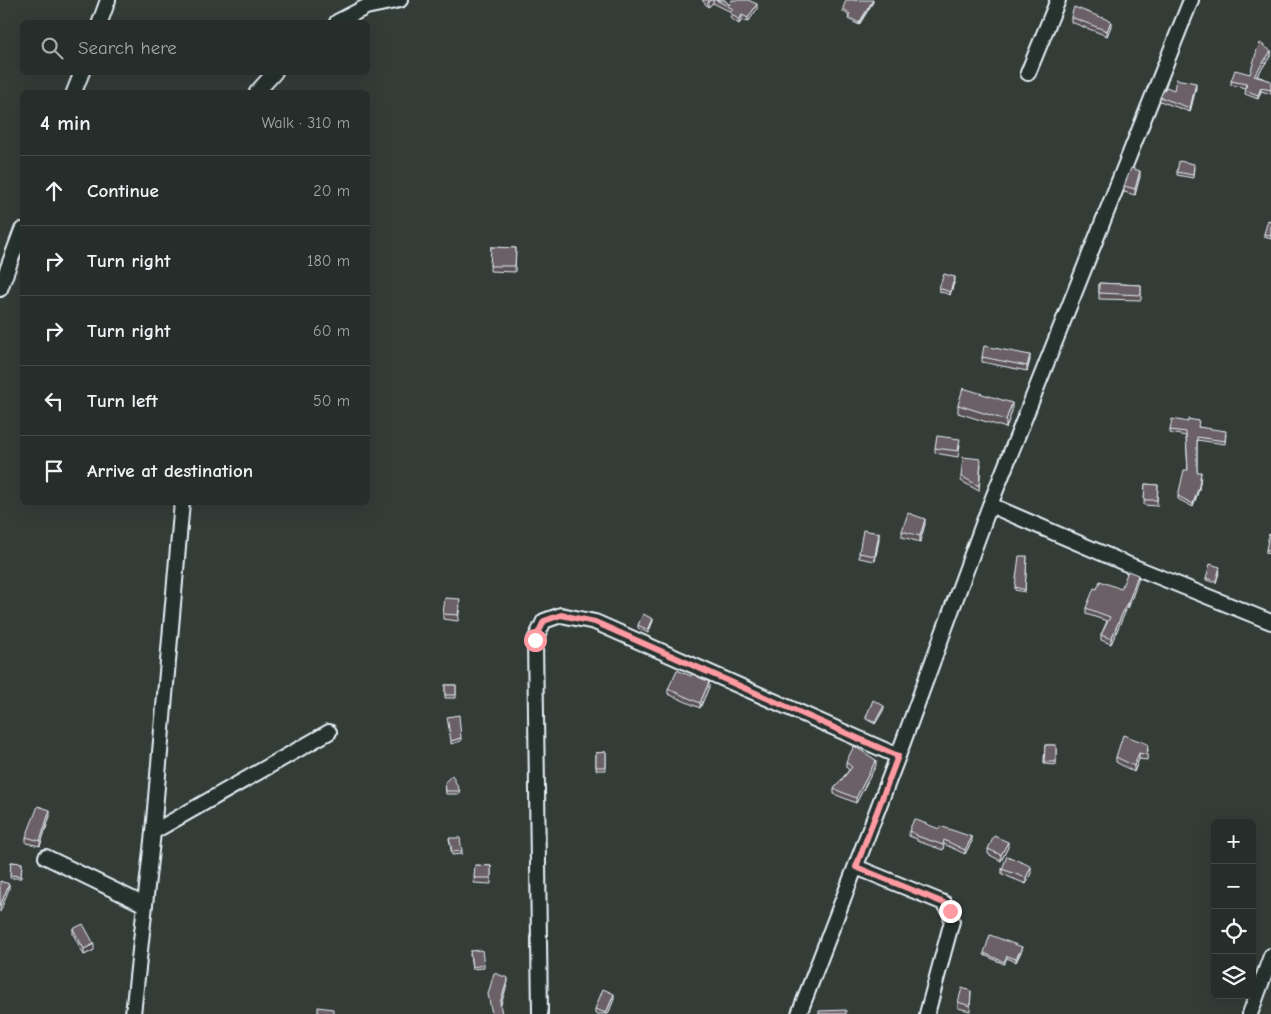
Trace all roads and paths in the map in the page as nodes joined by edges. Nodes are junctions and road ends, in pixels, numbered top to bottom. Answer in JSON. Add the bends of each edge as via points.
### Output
{"nodes":[{"id":1,"x":108,"y":0,"type":"edge"},
{"id":2,"x":400,"y":0,"type":"edge"},
{"id":3,"x":1058,"y":0,"type":"edge"},
{"id":4,"x":1191,"y":0,"type":"edge"},
{"id":5,"x":101,"y":20,"type":"edge"},
{"id":6,"x":340,"y":20,"type":"edge"},
{"id":7,"x":1028,"y":73,"type":"dead end"},
{"id":8,"x":81,"y":75,"type":"edge"},
{"id":9,"x":272,"y":75,"type":"edge"},
{"id":10,"x":75,"y":90,"type":"edge"},
{"id":11,"x":259,"y":90,"type":"edge"},
{"id":12,"x":20,"y":235,"type":"edge"},
{"id":13,"x":0,"y":289,"type":"edge"},
{"id":14,"x":182,"y":505,"type":"edge"},
{"id":15,"x":990,"y":505,"type":"junction"},
{"id":16,"x":1271,"y":622,"type":"edge"},
{"id":17,"x":329,"y":732,"type":"dead end"},
{"id":18,"x":898,"y":756,"type":"junction"},
{"id":19,"x":153,"y":832,"type":"junction"},
{"id":20,"x":46,"y":857,"type":"dead end"},
{"id":21,"x":856,"y":867,"type":"junction"},
{"id":22,"x":145,"y":906,"type":"junction"},
{"id":23,"x":1271,"y":956,"type":"edge"},
{"id":24,"x":133,"y":1014,"type":"edge"},
{"id":25,"x":540,"y":1014,"type":"edge"},
{"id":26,"x":799,"y":1014,"type":"edge"},
{"id":27,"x":927,"y":1014,"type":"edge"},
{"id":28,"x":1250,"y":1014,"type":"edge"}],
"edges":[{"from":1,"to":5,"type":"street"},
{"from":2,"to":6,"type":"street","via":[[366,7]]},
{"from":3,"to":7,"type":"street"},
{"from":4,"to":15,"type":"street"},
{"from":8,"to":10,"type":"street"},
{"from":9,"to":11,"type":"street"},
{"from":12,"to":13,"type":"street"},
{"from":14,"to":19,"type":"street"},
{"from":15,"to":16,"type":"street"},
{"from":15,"to":18,"type":"street"},
{"from":17,"to":19,"type":"street"},
{"from":18,"to":21,"type":"street"},
{"from":18,"to":25,"type":"street","via":[[595,622],[561,615],[544,621],[535,640]]},
{"from":19,"to":22,"type":"street"},
{"from":20,"to":22,"type":"street"},
{"from":21,"to":26,"type":"street"},
{"from":21,"to":27,"type":"street","via":[[944,903],[950,911],[952,920]]},
{"from":22,"to":24,"type":"street"},
{"from":23,"to":28,"type":"street"}]}
